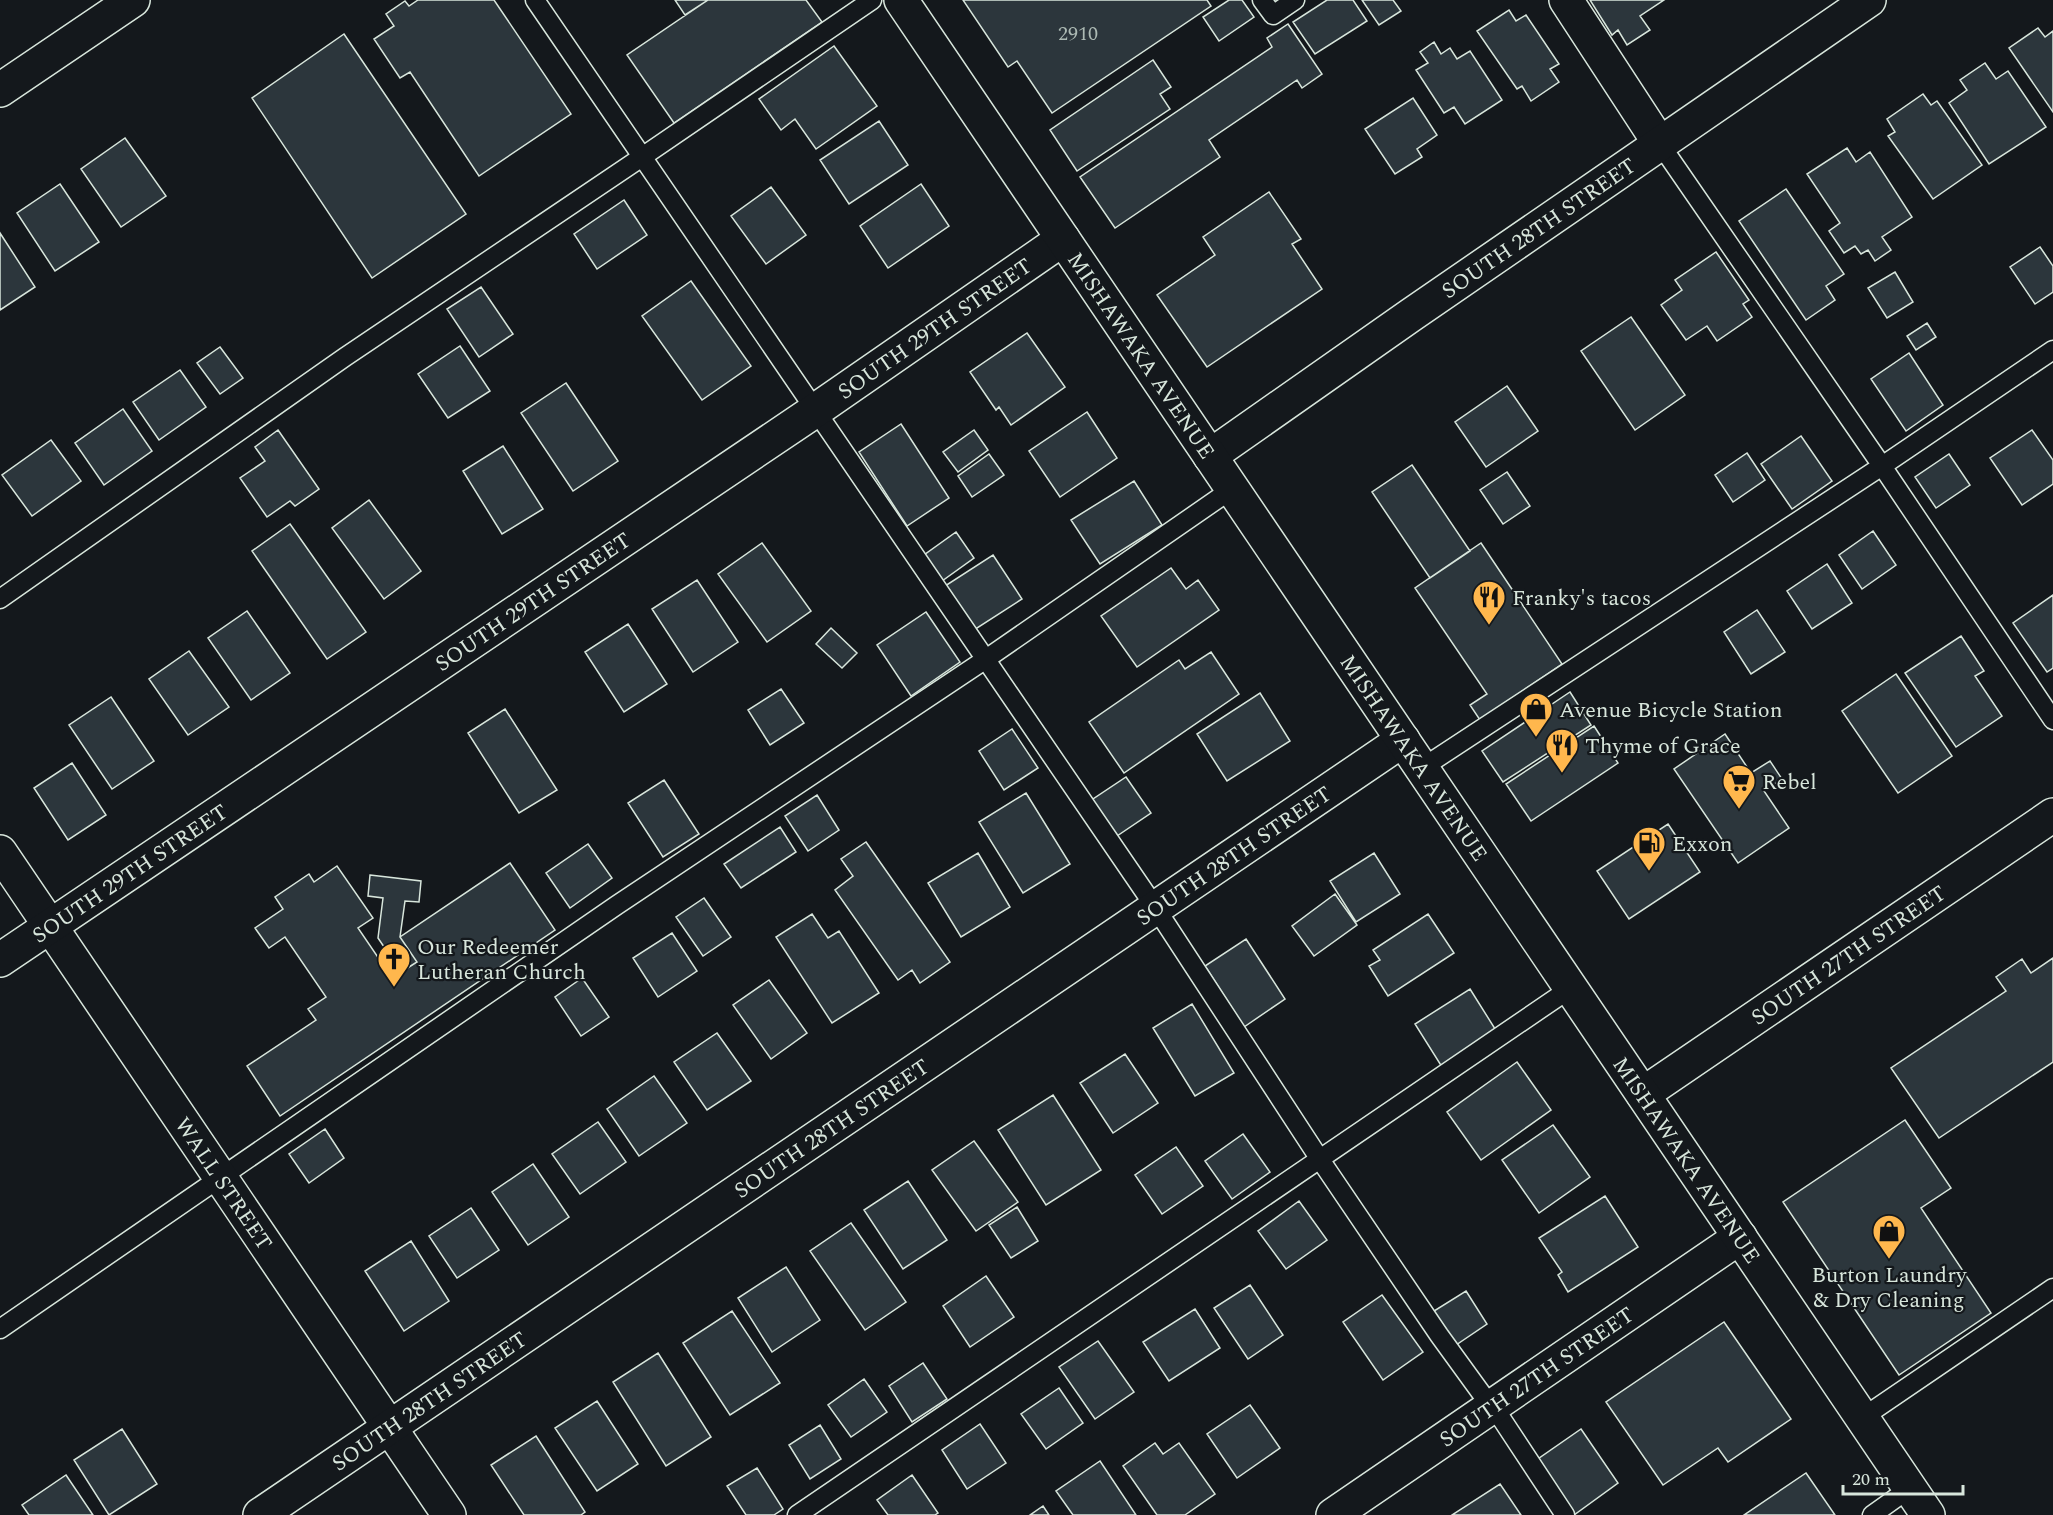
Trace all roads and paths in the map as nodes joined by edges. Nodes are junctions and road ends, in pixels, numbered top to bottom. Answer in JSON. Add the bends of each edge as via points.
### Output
{"nodes":[{"id":1,"x":133,"y":0,"type":"edge"},
{"id":2,"x":535,"y":0,"type":"edge"},
{"id":3,"x":872,"y":0,"type":"edge"},
{"id":4,"x":901,"y":0,"type":"edge"},
{"id":5,"x":1262,"y":0,"type":"edge"},
{"id":6,"x":1295,"y":0,"type":"edge"},
{"id":7,"x":1566,"y":0,"type":"edge"},
{"id":8,"x":1869,"y":0,"type":"edge"},
{"id":9,"x":0,"y":90,"type":"edge"},
{"id":10,"x":1660,"y":144,"type":"junction"},
{"id":11,"x":642,"y":158,"type":"junction"},
{"id":12,"x":1063,"y":239,"type":"junction"},
{"id":13,"x":2053,"y":350,"type":"edge"},
{"id":14,"x":816,"y":410,"type":"junction"},
{"id":15,"x":1210,"y":456,"type":"junction"},
{"id":16,"x":1882,"y":466,"type":"junction"},
{"id":17,"x":1232,"y":489,"type":"junction"},
{"id":18,"x":0,"y":598,"type":"edge"},
{"id":19,"x":986,"y":659,"type":"junction"},
{"id":20,"x":2053,"y":720,"type":"edge"},
{"id":21,"x":1403,"y":740,"type":"junction"},
{"id":22,"x":1422,"y":768,"type":"junction"},
{"id":23,"x":2053,"y":815,"type":"edge"},
{"id":24,"x":0,"y":852,"type":"edge"},
{"id":25,"x":1155,"y":907,"type":"junction"},
{"id":26,"x":50,"y":926,"type":"junction"},
{"id":27,"x":0,"y":960,"type":"edge"},
{"id":28,"x":1571,"y":988,"type":"junction"},
{"id":29,"x":1643,"y":1094,"type":"junction"},
{"id":30,"x":1319,"y":1158,"type":"junction"},
{"id":31,"x":220,"y":1177,"type":"junction"},
{"id":32,"x":1740,"y":1237,"type":"junction"},
{"id":33,"x":2053,"y":1288,"type":"edge"},
{"id":34,"x":0,"y":1329,"type":"edge"},
{"id":35,"x":1491,"y":1407,"type":"junction"},
{"id":36,"x":1862,"y":1418,"type":"junction"},
{"id":37,"x":389,"y":1427,"type":"junction"},
{"id":38,"x":1910,"y":1488,"type":"junction"},
{"id":39,"x":260,"y":1515,"type":"edge"},
{"id":40,"x":449,"y":1515,"type":"edge"},
{"id":41,"x":797,"y":1515,"type":"edge"},
{"id":42,"x":1333,"y":1515,"type":"edge"},
{"id":43,"x":1565,"y":1515,"type":"edge"},
{"id":44,"x":1872,"y":1515,"type":"edge"},
{"id":45,"x":1928,"y":1515,"type":"edge"}],
"edges":[{"from":1,"to":9,"type":"street"},
{"from":2,"to":11,"type":"lane"},
{"from":3,"to":11,"type":"lane"},
{"from":4,"to":12,"type":"street","name":"MISHAWAKA AVENUE"},
{"from":5,"to":6,"type":"lane","via":[[1273,15]]},
{"from":7,"to":10,"type":"street"},
{"from":8,"to":10,"type":"street","name":"SOUTH 28TH STREET"},
{"from":10,"to":15,"type":"street","name":"SOUTH 28TH STREET"},
{"from":10,"to":16,"type":"lane"},
{"from":11,"to":14,"type":"lane"},
{"from":11,"to":18,"type":"lane","via":[[345,357]]},
{"from":12,"to":14,"type":"street","name":"SOUTH 29TH STREET"},
{"from":12,"to":15,"type":"street","name":"MISHAWAKA AVENUE"},
{"from":13,"to":16,"type":"lane"},
{"from":14,"to":19,"type":"lane"},
{"from":14,"to":26,"type":"street","name":"SOUTH 29TH STREET"},
{"from":15,"to":17,"type":"street","name":"MISHAWAKA AVENUE"},
{"from":16,"to":20,"type":"lane"},
{"from":16,"to":22,"type":"lane"},
{"from":17,"to":19,"type":"lane"},
{"from":17,"to":21,"type":"street","name":"MISHAWAKA AVENUE"},
{"from":19,"to":25,"type":"lane"},
{"from":19,"to":31,"type":"lane","via":[[627,898]]},
{"from":21,"to":22,"type":"street","name":"MISHAWAKA AVENUE"},
{"from":21,"to":25,"type":"street","name":"SOUTH 28TH STREET"},
{"from":22,"to":28,"type":"street","name":"MISHAWAKA AVENUE"},
{"from":23,"to":29,"type":"street","name":"SOUTH 27TH STREET"},
{"from":24,"to":26,"type":"street","name":"WALL STREET"},
{"from":25,"to":30,"type":"lane"},
{"from":25,"to":37,"type":"street","name":"SOUTH 28TH STREET"},
{"from":26,"to":27,"type":"street","name":"SOUTH 29TH STREET"},
{"from":26,"to":31,"type":"street","name":"WALL STREET"},
{"from":28,"to":29,"type":"street","name":"MISHAWAKA AVENUE"},
{"from":28,"to":30,"type":"lane"},
{"from":29,"to":32,"type":"street","name":"MISHAWAKA AVENUE"},
{"from":30,"to":35,"type":"lane"},
{"from":30,"to":41,"type":"lane"},
{"from":31,"to":34,"type":"lane"},
{"from":31,"to":37,"type":"street","name":"WALL STREET"},
{"from":32,"to":35,"type":"street","name":"SOUTH 27TH STREET"},
{"from":32,"to":36,"type":"street","name":"MISHAWAKA AVENUE"},
{"from":33,"to":36,"type":"lane"},
{"from":35,"to":42,"type":"street","name":"SOUTH 27TH STREET"},
{"from":35,"to":43,"type":"lane"},
{"from":36,"to":38,"type":"street","name":"MISHAWAKA AVENUE"},
{"from":37,"to":39,"type":"street","name":"SOUTH 28TH STREET"},
{"from":37,"to":40,"type":"street","name":"WALL STREET"},
{"from":38,"to":44,"type":"lane"},
{"from":38,"to":45,"type":"street","name":"MISHAWAKA AVENUE"}]}
